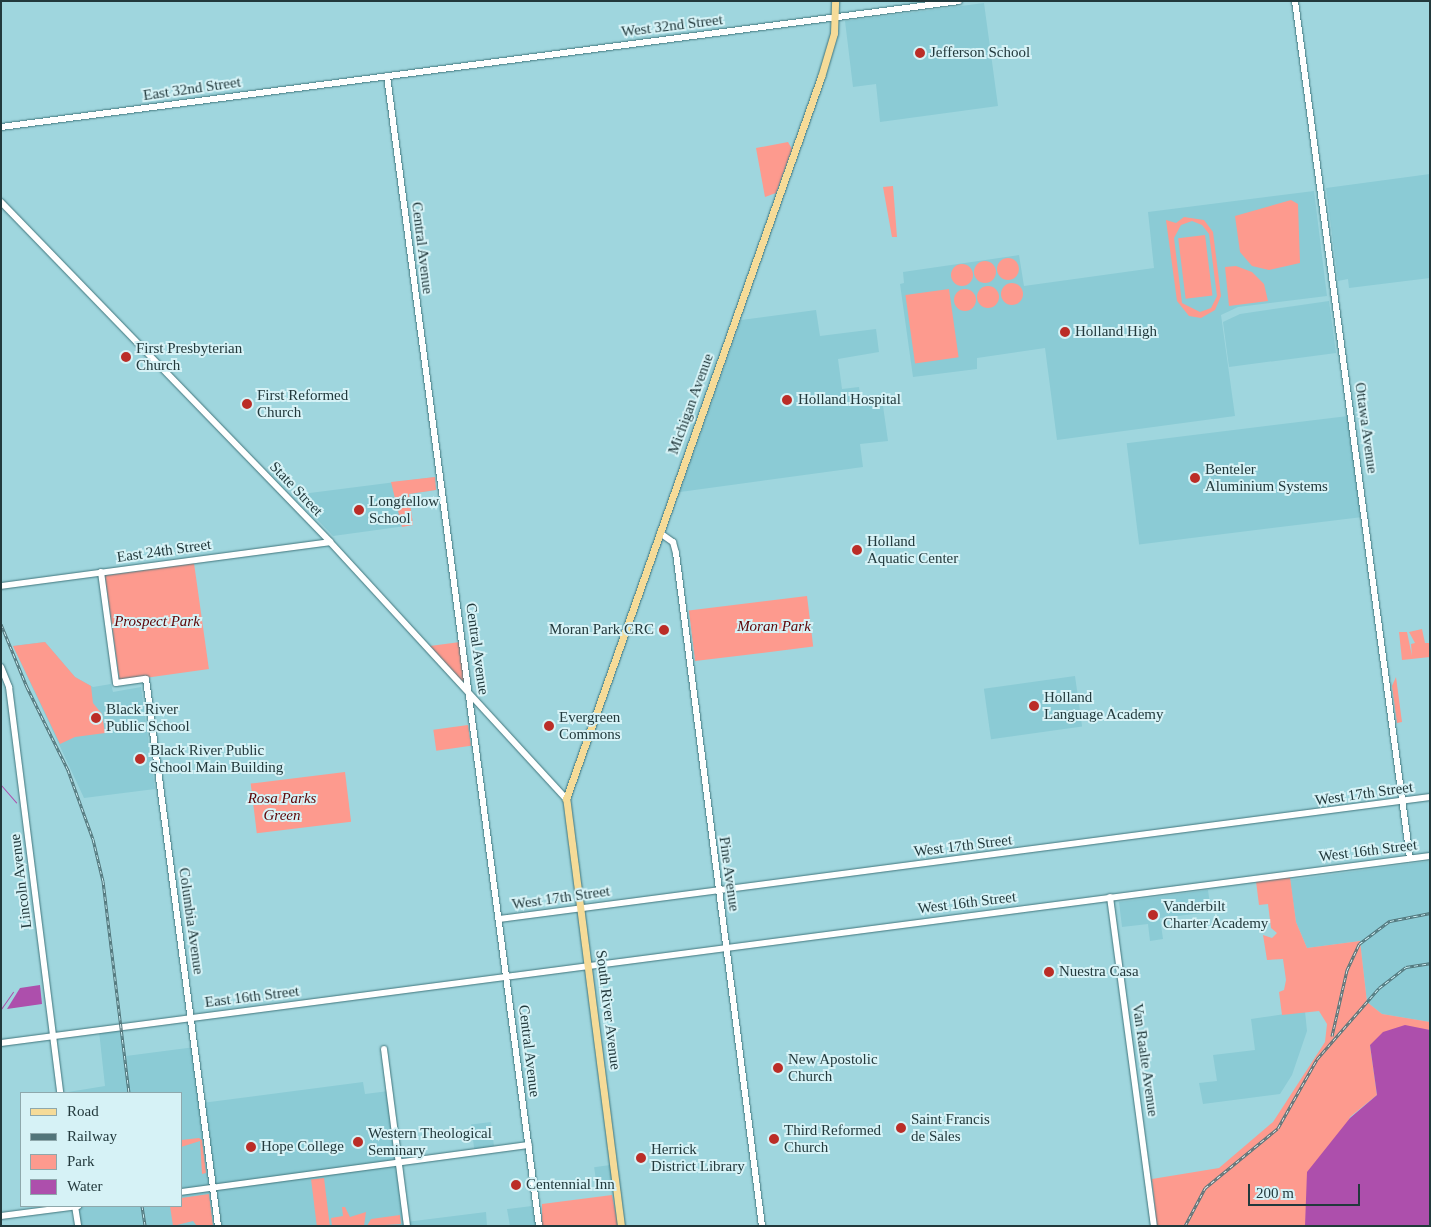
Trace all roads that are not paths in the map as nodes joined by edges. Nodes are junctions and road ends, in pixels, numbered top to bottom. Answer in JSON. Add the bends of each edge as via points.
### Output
{"nodes":[{"id":1,"x":835,"y":1,"type":"edge"},
{"id":2,"x":959,"y":1,"type":"edge"},
{"id":3,"x":1295,"y":1,"type":"edge"},
{"id":4,"x":836,"y":17,"type":"junction"},
{"id":5,"x":387,"y":76,"type":"junction"},
{"id":6,"x":1,"y":127,"type":"edge"},
{"id":7,"x":1,"y":202,"type":"edge"},
{"id":8,"x":660,"y":533,"type":"junction"},
{"id":9,"x":330,"y":542,"type":"junction"},
{"id":10,"x":101,"y":572,"type":"junction"},
{"id":11,"x":1,"y":586,"type":"edge"},
{"id":12,"x":1,"y":667,"type":"edge"},
{"id":13,"x":471,"y":694,"type":"junction"},
{"id":14,"x":566,"y":798,"type":"junction"},
{"id":15,"x":1430,"y":798,"type":"edge"},
{"id":16,"x":1403,"y":801,"type":"junction"},
{"id":17,"x":1430,"y":856,"type":"edge"},
{"id":18,"x":1410,"y":858,"type":"junction"},
{"id":19,"x":718,"y":890,"type":"junction"},
{"id":20,"x":1110,"y":897,"type":"junction"},
{"id":21,"x":580,"y":908,"type":"junction"},
{"id":22,"x":499,"y":919,"type":"junction"},
{"id":23,"x":726,"y":947,"type":"junction"},
{"id":24,"x":588,"y":965,"type":"junction"},
{"id":25,"x":506,"y":976,"type":"junction"},
{"id":26,"x":191,"y":1017,"type":"junction"},
{"id":27,"x":52,"y":1035,"type":"junction"},
{"id":28,"x":1,"y":1043,"type":"edge"},
{"id":29,"x":384,"y":1049,"type":"dead end"},
{"id":30,"x":60,"y":1092,"type":"edge"},
{"id":31,"x":529,"y":1145,"type":"junction"},
{"id":32,"x":398,"y":1161,"type":"junction"},
{"id":33,"x":213,"y":1187,"type":"junction"},
{"id":34,"x":182,"y":1192,"type":"edge"},
{"id":35,"x":68,"y":1207,"type":"edge"},
{"id":36,"x":76,"y":1207,"type":"edge"},
{"id":37,"x":1,"y":1216,"type":"edge"},
{"id":38,"x":78,"y":1226,"type":"edge"},
{"id":39,"x":218,"y":1226,"type":"edge"},
{"id":40,"x":407,"y":1226,"type":"edge"},
{"id":41,"x":539,"y":1226,"type":"edge"},
{"id":42,"x":621,"y":1226,"type":"edge"},
{"id":43,"x":762,"y":1226,"type":"edge"},
{"id":44,"x":1154,"y":1226,"type":"edge"}],
"edges":[{"from":1,"to":4,"type":"main road","name":"Michigan Avenue"},
{"from":2,"to":4,"type":"street","name":"West 32nd Street"},
{"from":3,"to":16,"type":"street","name":"Ottawa Avenue"},
{"from":4,"to":5,"type":"street","name":"West 32nd Street"},
{"from":4,"to":8,"type":"main road","name":"Michigan Avenue","via":[[821,77]]},
{"from":5,"to":6,"type":"street","name":"East 32nd Street"},
{"from":5,"to":13,"type":"street","name":"Central Avenue"},
{"from":7,"to":9,"type":"street","name":"State Street"},
{"from":8,"to":14,"type":"main road","name":"Michigan Avenue"},
{"from":8,"to":19,"type":"street","name":"Pine Avenue","via":[[673,542],[676,553]]},
{"from":9,"to":10,"type":"street","name":"East 24th Street"},
{"from":9,"to":13,"type":"street","name":"State Street"},
{"from":10,"to":11,"type":"street","name":"East 24th Street"},
{"from":10,"to":26,"type":"street","name":"Columbia Avenue","via":[[116,683],[146,680]]},
{"from":12,"to":27,"type":"street","name":"Lincoln Avenue","via":[[9,687]]},
{"from":13,"to":14,"type":"street","name":"State Street"},
{"from":13,"to":22,"type":"street","name":"Central Avenue"},
{"from":14,"to":21,"type":"main road","name":"South River Avenue"},
{"from":15,"to":16,"type":"street","name":"West 17th Street"},
{"from":16,"to":18,"type":"street","name":"Ottawa Avenue"},
{"from":16,"to":19,"type":"street","name":"West 17th Street"},
{"from":17,"to":18,"type":"street","name":"West 16th Street"},
{"from":18,"to":20,"type":"street","name":"West 16th Street"},
{"from":19,"to":21,"type":"street","name":"West 17th Street"},
{"from":19,"to":23,"type":"street","name":"Pine Avenue"},
{"from":20,"to":23,"type":"street","name":"West 16th Street"},
{"from":20,"to":44,"type":"street","name":"Van Raalte Avenue"},
{"from":21,"to":22,"type":"street","name":"West 17th Street"},
{"from":21,"to":24,"type":"main road","name":"South River Avenue"},
{"from":22,"to":25,"type":"street","name":"Central Avenue"},
{"from":23,"to":24,"type":"street","name":"West 16th Street"},
{"from":23,"to":43,"type":"street","name":"Pine Avenue"},
{"from":24,"to":25,"type":"street","name":"West 16th Street"},
{"from":24,"to":42,"type":"main road","name":"South River Avenue"},
{"from":25,"to":26,"type":"street","name":"East 16th Street"},
{"from":25,"to":31,"type":"street","name":"Central Avenue"},
{"from":26,"to":27,"type":"street","name":"East 16th Street"},
{"from":26,"to":33,"type":"street","name":"Columbia Avenue"},
{"from":27,"to":28,"type":"street","name":"East 16th Street"},
{"from":27,"to":30,"type":"street","name":"Lincoln Avenue"},
{"from":29,"to":32,"type":"street"},
{"from":31,"to":32,"type":"street"},
{"from":31,"to":41,"type":"street","name":"Central Avenue"},
{"from":32,"to":33,"type":"street"},
{"from":32,"to":40,"type":"street"},
{"from":33,"to":34,"type":"street"},
{"from":33,"to":39,"type":"street","name":"Columbia Avenue"},
{"from":35,"to":37,"type":"street"},
{"from":36,"to":38,"type":"street"}]}
